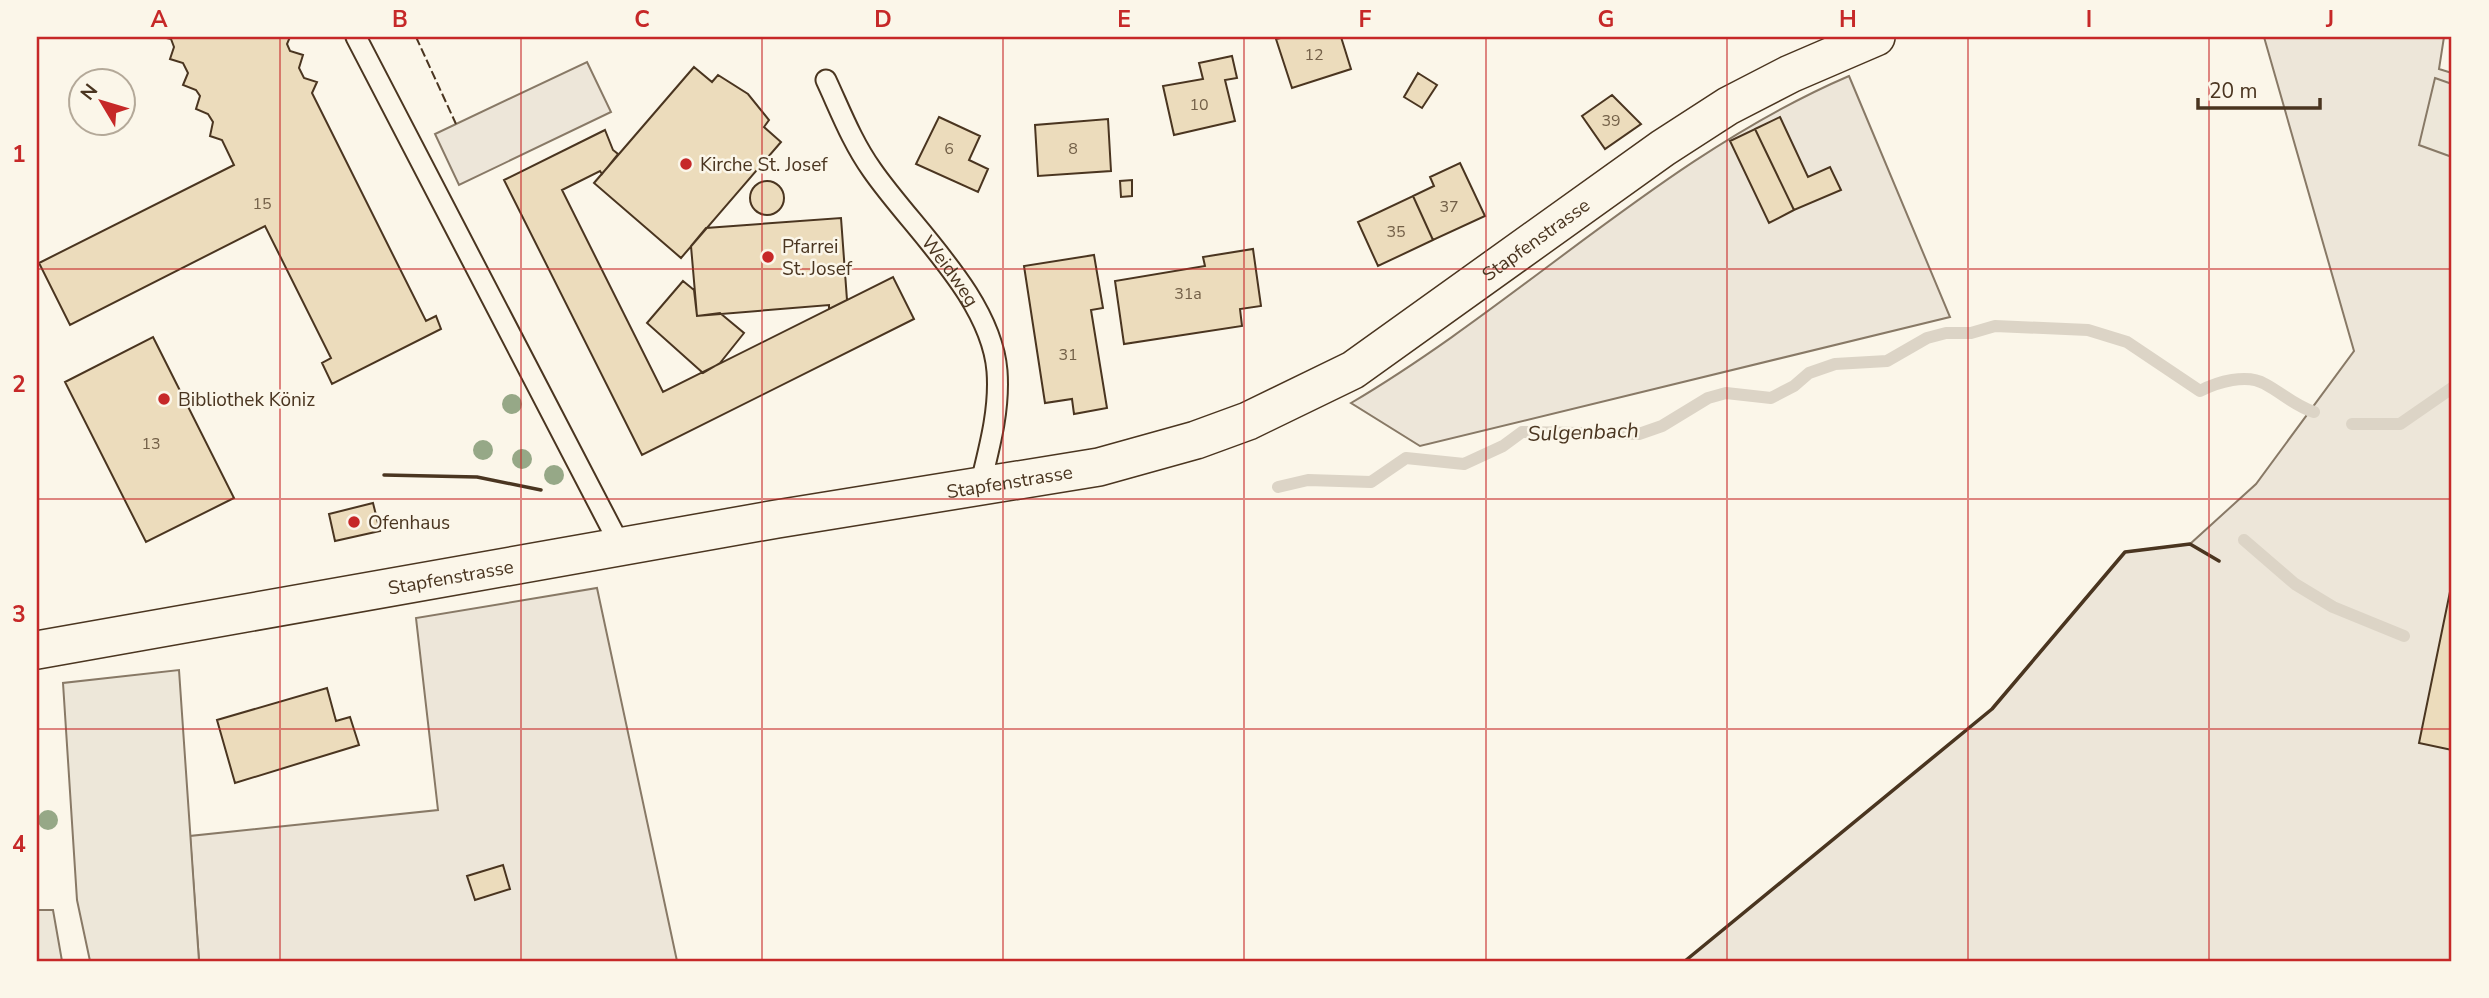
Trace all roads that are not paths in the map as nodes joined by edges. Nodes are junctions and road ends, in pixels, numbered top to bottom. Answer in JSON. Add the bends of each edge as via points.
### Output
{"nodes":[{"id":1,"x":356,"y":37,"type":"edge"},
{"id":2,"x":1876,"y":37,"type":"edge"},
{"id":3,"x":826,"y":80,"type":"dead end"},
{"id":4,"x":980,"y":486,"type":"junction"},
{"id":5,"x":621,"y":547,"type":"junction"},
{"id":6,"x":37,"y":650,"type":"edge"}],
"edges":[{"from":1,"to":5,"type":"lane"},
{"from":2,"to":4,"type":"street","name":"Stapfenstrasse","via":[[1728,106],[1662,148],[1393,344],[1302,396],[1217,433],[1149,455]]},
{"from":3,"to":4,"type":"lane","name":"Weidweg","via":[[869,167],[973,301],[988,336],[997,369],[995,420]]},
{"from":4,"to":5,"type":"street","name":"Stapfenstrasse"},
{"from":5,"to":6,"type":"street","name":"Stapfenstrasse"}]}
